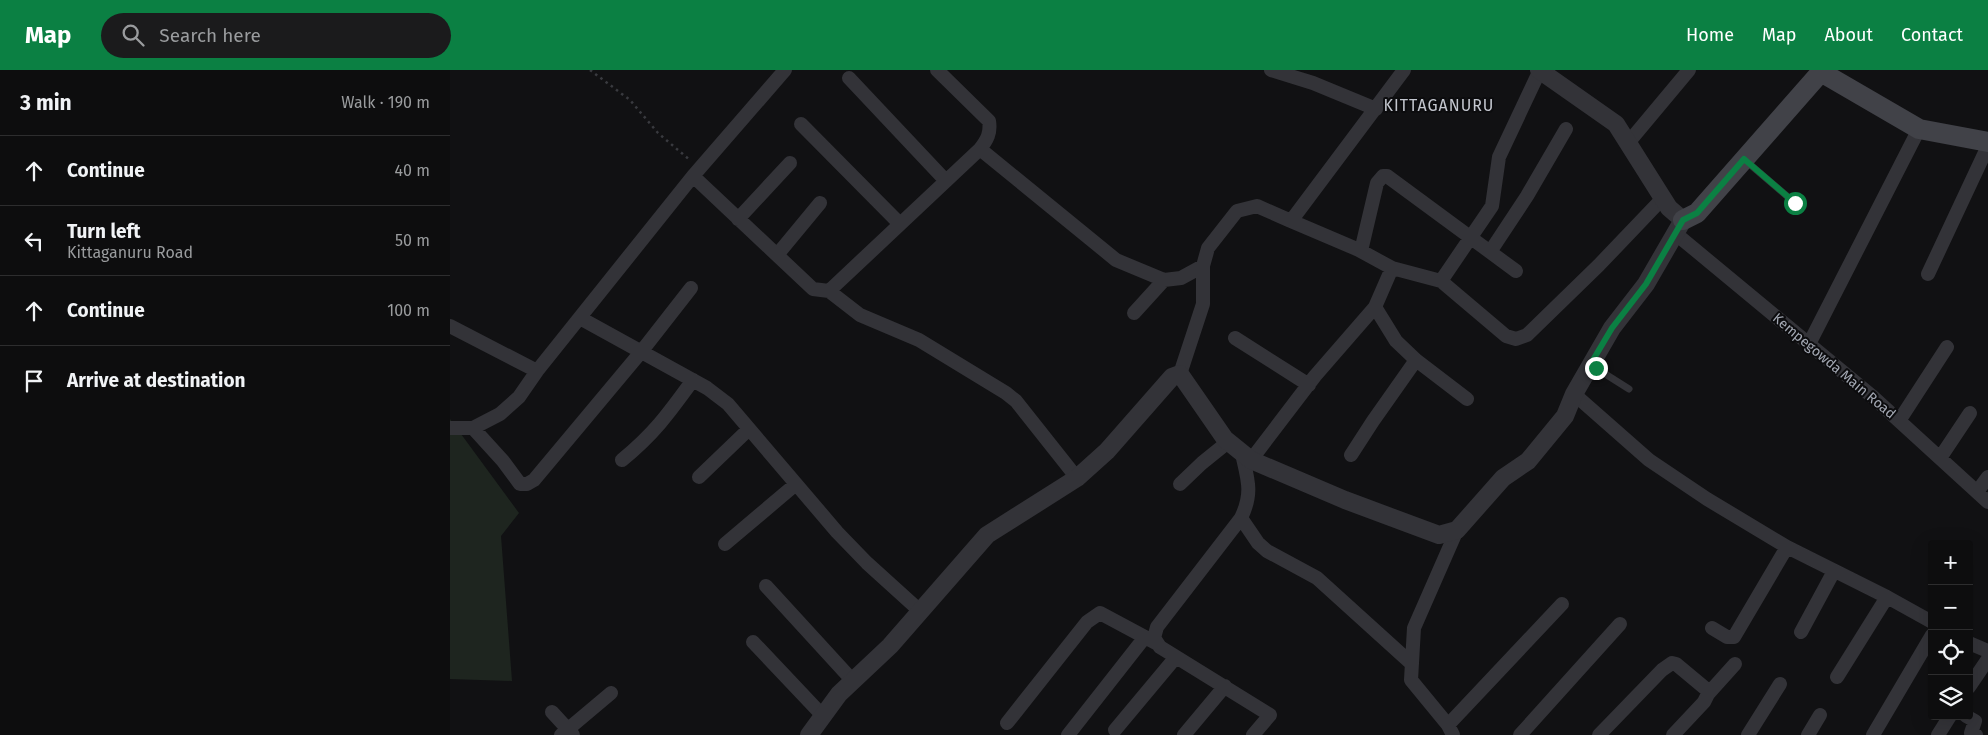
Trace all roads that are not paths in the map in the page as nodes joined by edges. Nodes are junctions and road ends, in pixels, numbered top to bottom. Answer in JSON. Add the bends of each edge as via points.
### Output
{"nodes":[{"id":1,"x":785,"y":70,"type":"edge"},
{"id":2,"x":937,"y":70,"type":"edge"},
{"id":3,"x":1271,"y":70,"type":"edge"},
{"id":4,"x":1404,"y":70,"type":"edge"},
{"id":5,"x":1540,"y":70,"type":"edge"},
{"id":6,"x":1689,"y":70,"type":"edge"},
{"id":7,"x":1820,"y":71,"type":"edge"},
{"id":8,"x":849,"y":78,"type":"dead end"},
{"id":9,"x":1376,"y":109,"type":"junction"},
{"id":10,"x":801,"y":124,"type":"dead end"},
{"id":11,"x":1566,"y":129,"type":"dead end"},
{"id":12,"x":1919,"y":129,"type":"junction"},
{"id":13,"x":1988,"y":142,"type":"edge"},
{"id":14,"x":1628,"y":143,"type":"junction"},
{"id":15,"x":1988,"y":146,"type":"edge"},
{"id":16,"x":980,"y":150,"type":"junction"},
{"id":17,"x":1744,"y":159,"type":"junction"},
{"id":18,"x":790,"y":163,"type":"dead end"},
{"id":19,"x":696,"y":172,"type":"junction"},
{"id":20,"x":946,"y":181,"type":"junction"},
{"id":21,"x":1663,"y":198,"type":"junction"},
{"id":22,"x":820,"y":203,"type":"dead end"},
{"id":23,"x":1795,"y":203,"type":"dead end"},
{"id":24,"x":738,"y":219,"type":"junction"},
{"id":25,"x":1291,"y":221,"type":"junction"},
{"id":26,"x":900,"y":224,"type":"junction"},
{"id":27,"x":1680,"y":227,"type":"junction"},
{"id":28,"x":1472,"y":237,"type":"junction"},
{"id":29,"x":1361,"y":251,"type":"junction"},
{"id":30,"x":1490,"y":252,"type":"junction"},
{"id":31,"x":777,"y":255,"type":"junction"},
{"id":32,"x":1203,"y":266,"type":"junction"},
{"id":33,"x":1392,"y":268,"type":"junction"},
{"id":34,"x":1516,"y":271,"type":"dead end"},
{"id":35,"x":1928,"y":274,"type":"dead end"},
{"id":36,"x":1164,"y":280,"type":"junction"},
{"id":37,"x":1441,"y":281,"type":"junction"},
{"id":38,"x":691,"y":288,"type":"dead end"},
{"id":39,"x":829,"y":291,"type":"junction"},
{"id":40,"x":1375,"y":307,"type":"junction"},
{"id":41,"x":1134,"y":313,"type":"dead end"},
{"id":42,"x":580,"y":318,"type":"junction"},
{"id":43,"x":450,"y":326,"type":"edge"},
{"id":44,"x":1235,"y":338,"type":"dead end"},
{"id":45,"x":1809,"y":344,"type":"junction"},
{"id":46,"x":1947,"y":348,"type":"dead end"},
{"id":47,"x":641,"y":352,"type":"junction"},
{"id":48,"x":1416,"y":360,"type":"junction"},
{"id":49,"x":1590,"y":365,"type":"junction"},
{"id":50,"x":537,"y":371,"type":"junction"},
{"id":51,"x":1180,"y":374,"type":"junction"},
{"id":52,"x":693,"y":380,"type":"junction"},
{"id":53,"x":1309,"y":385,"type":"junction"},
{"id":54,"x":1629,"y":389,"type":"dead end"},
{"id":55,"x":1574,"y":394,"type":"junction"},
{"id":56,"x":1467,"y":399,"type":"dead end"},
{"id":57,"x":1970,"y":413,"type":"dead end"},
{"id":58,"x":1899,"y":421,"type":"junction"},
{"id":59,"x":450,"y":428,"type":"edge"},
{"id":60,"x":473,"y":428,"type":"junction"},
{"id":61,"x":749,"y":429,"type":"junction"},
{"id":62,"x":1228,"y":442,"type":"junction"},
{"id":63,"x":1351,"y":455,"type":"dead end"},
{"id":64,"x":1246,"y":457,"type":"junction"},
{"id":65,"x":1940,"y":458,"type":"junction"},
{"id":66,"x":622,"y":460,"type":"dead end"},
{"id":67,"x":699,"y":477,"type":"dead end"},
{"id":68,"x":1988,"y":477,"type":"edge"},
{"id":69,"x":1077,"y":478,"type":"junction"},
{"id":70,"x":796,"y":484,"type":"junction"},
{"id":71,"x":1180,"y":484,"type":"dead end"},
{"id":72,"x":1977,"y":492,"type":"junction"},
{"id":73,"x":1988,"y":502,"type":"edge"},
{"id":74,"x":1241,"y":518,"type":"junction"},
{"id":75,"x":1457,"y":530,"type":"junction"},
{"id":76,"x":725,"y":544,"type":"dead end"},
{"id":77,"x":1787,"y":547,"type":"junction"},
{"id":78,"x":1834,"y":571,"type":"junction"},
{"id":79,"x":766,"y":586,"type":"dead end"},
{"id":80,"x":1887,"y":597,"type":"junction"},
{"id":81,"x":1562,"y":604,"type":"dead end"},
{"id":82,"x":920,"y":611,"type":"junction"},
{"id":83,"x":1928,"y":620,"type":"edge"},
{"id":84,"x":1620,"y":624,"type":"dead end"},
{"id":85,"x":1712,"y":628,"type":"dead end"},
{"id":86,"x":1801,"y":632,"type":"dead end"},
{"id":87,"x":1151,"y":640,"type":"junction"},
{"id":88,"x":753,"y":642,"type":"dead end"},
{"id":89,"x":1928,"y":642,"type":"edge"},
{"id":90,"x":1973,"y":645,"type":"edge"},
{"id":91,"x":1988,"y":651,"type":"edge"},
{"id":92,"x":1176,"y":657,"type":"junction"},
{"id":93,"x":1988,"y":659,"type":"edge"},
{"id":94,"x":1412,"y":664,"type":"junction"},
{"id":95,"x":1735,"y":664,"type":"dead end"},
{"id":96,"x":1837,"y":677,"type":"dead end"},
{"id":97,"x":853,"y":681,"type":"junction"},
{"id":98,"x":1973,"y":681,"type":"edge"},
{"id":99,"x":1780,"y":684,"type":"dead end"},
{"id":100,"x":1225,"y":686,"type":"junction"},
{"id":101,"x":612,"y":693,"type":"dead end"},
{"id":102,"x":1708,"y":694,"type":"junction"},
{"id":103,"x":552,"y":712,"type":"dead end"},
{"id":104,"x":1820,"y":715,"type":"dead end"},
{"id":105,"x":823,"y":716,"type":"junction"},
{"id":106,"x":1947,"y":720,"type":"edge"},
{"id":107,"x":1973,"y":720,"type":"edge"},
{"id":108,"x":1007,"y":723,"type":"dead end"},
{"id":109,"x":1115,"y":730,"type":"dead end"},
{"id":110,"x":1450,"y":732,"type":"edge"},
{"id":111,"x":567,"y":733,"type":"edge"},
{"id":112,"x":809,"y":735,"type":"edge"},
{"id":113,"x":1068,"y":735,"type":"edge"},
{"id":114,"x":1184,"y":735,"type":"edge"},
{"id":115,"x":1253,"y":735,"type":"edge"},
{"id":116,"x":1520,"y":735,"type":"edge"},
{"id":117,"x":1599,"y":735,"type":"edge"},
{"id":118,"x":1673,"y":735,"type":"edge"},
{"id":119,"x":1748,"y":735,"type":"edge"},
{"id":120,"x":1808,"y":735,"type":"edge"},
{"id":121,"x":1873,"y":735,"type":"edge"},
{"id":122,"x":1938,"y":735,"type":"edge"},
{"id":123,"x":1976,"y":735,"type":"edge"}],
"edges":[{"from":1,"to":19,"type":"street"},
{"from":2,"to":16,"type":"street","via":[[989,121],[991,130]]},
{"from":3,"to":9,"type":"street","via":[[1314,83]]},
{"from":4,"to":9,"type":"street"},
{"from":5,"to":14,"type":"street","via":[[1616,124]]},
{"from":5,"to":28,"type":"street","via":[[1500,157],[1492,206]]},
{"from":6,"to":14,"type":"street"},
{"from":7,"to":12,"type":"main road"},
{"from":7,"to":17,"type":"main road"},
{"from":8,"to":20,"type":"street"},
{"from":9,"to":25,"type":"street"},
{"from":10,"to":26,"type":"street"},
{"from":11,"to":30,"type":"street"},
{"from":12,"to":13,"type":"main road"},
{"from":12,"to":45,"type":"street"},
{"from":14,"to":21,"type":"street"},
{"from":15,"to":35,"type":"street"},
{"from":16,"to":20,"type":"street"},
{"from":16,"to":36,"type":"street","via":[[1116,260]]},
{"from":17,"to":23,"type":"lane"},
{"from":17,"to":27,"type":"main road","via":[[1697,213]]},
{"from":18,"to":24,"type":"street"},
{"from":19,"to":24,"type":"street"},
{"from":19,"to":42,"type":"street"},
{"from":20,"to":26,"type":"street"},
{"from":21,"to":27,"type":"street"},
{"from":21,"to":37,"type":"street","via":[[1527,335],[1516,339],[1506,336]]},
{"from":22,"to":31,"type":"street"},
{"from":24,"to":31,"type":"street"},
{"from":25,"to":29,"type":"street"},
{"from":25,"to":32,"type":"street","via":[[1256,206],[1237,212],[1208,248]]},
{"from":26,"to":39,"type":"street"},
{"from":27,"to":45,"type":"street","name":"Kempegowda Main Road"},
{"from":27,"to":49,"type":"street","via":[[1646,284],[1612,328]]},
{"from":28,"to":29,"type":"street","via":[[1383,176],[1378,183]]},
{"from":28,"to":30,"type":"street"},
{"from":28,"to":37,"type":"street"},
{"from":29,"to":33,"type":"street"},
{"from":30,"to":34,"type":"street"},
{"from":31,"to":39,"type":"street","via":[[814,289]]},
{"from":32,"to":36,"type":"street","via":[[1181,278]]},
{"from":32,"to":51,"type":"street","via":[[1203,304]]},
{"from":33,"to":37,"type":"street"},
{"from":33,"to":40,"type":"street"},
{"from":36,"to":41,"type":"street"},
{"from":38,"to":47,"type":"street"},
{"from":39,"to":69,"type":"street","via":[[860,315],[919,340],[1006,393],[1016,401]]},
{"from":40,"to":48,"type":"street","via":[[1396,341]]},
{"from":40,"to":53,"type":"street"},
{"from":42,"to":47,"type":"street"},
{"from":42,"to":50,"type":"street"},
{"from":43,"to":50,"type":"street"},
{"from":44,"to":53,"type":"street"},
{"from":45,"to":58,"type":"street","name":"Kempegowda Main Road"},
{"from":46,"to":58,"type":"street"},
{"from":47,"to":52,"type":"street"},
{"from":47,"to":60,"type":"street","via":[[534,480],[527,484],[520,484]]},
{"from":48,"to":56,"type":"street"},
{"from":48,"to":63,"type":"street"},
{"from":49,"to":54,"type":"lane"},
{"from":49,"to":55,"type":"street"},
{"from":50,"to":60,"type":"street","via":[[519,397],[500,414]]},
{"from":51,"to":62,"type":"street"},
{"from":51,"to":69,"type":"street","via":[[1172,377],[1107,451]]},
{"from":52,"to":61,"type":"street","via":[[728,404]]},
{"from":52,"to":66,"type":"street","via":[[662,424]]},
{"from":53,"to":64,"type":"street"},
{"from":55,"to":75,"type":"street","via":[[1565,416],[1550,437],[1528,461],[1503,478]]},
{"from":55,"to":77,"type":"street","via":[[1649,460]]},
{"from":57,"to":65,"type":"street"},
{"from":58,"to":65,"type":"street","name":"Kempegowda Main Road"},
{"from":59,"to":60,"type":"street"},
{"from":61,"to":67,"type":"street"},
{"from":61,"to":70,"type":"street"},
{"from":62,"to":64,"type":"street"},
{"from":62,"to":71,"type":"street"},
{"from":64,"to":74,"type":"street","via":[[1248,504]]},
{"from":64,"to":75,"type":"street","via":[[1345,500],[1439,535]]},
{"from":65,"to":72,"type":"street","name":"Kempegowda Main Road"},
{"from":68,"to":72,"type":"street"},
{"from":69,"to":82,"type":"street","via":[[987,535]]},
{"from":70,"to":76,"type":"street"},
{"from":70,"to":82,"type":"street","via":[[836,532]]},
{"from":72,"to":73,"type":"street","name":"Kempegowda Main Road"},
{"from":74,"to":87,"type":"street","via":[[1157,627]]},
{"from":74,"to":94,"type":"street","via":[[1258,544],[1317,578]]},
{"from":75,"to":94,"type":"street","via":[[1414,628]]},
{"from":77,"to":78,"type":"street"},
{"from":77,"to":85,"type":"street","via":[[1734,637],[1727,637]]},
{"from":78,"to":80,"type":"street"},
{"from":78,"to":86,"type":"street"},
{"from":79,"to":97,"type":"street"},
{"from":80,"to":83,"type":"street"},
{"from":80,"to":96,"type":"street"},
{"from":81,"to":110,"type":"street"},
{"from":82,"to":97,"type":"street","via":[[890,646]]},
{"from":84,"to":116,"type":"street"},
{"from":87,"to":92,"type":"street"},
{"from":87,"to":108,"type":"street","via":[[1100,612],[1087,622]]},
{"from":87,"to":113,"type":"street"},
{"from":88,"to":105,"type":"street"},
{"from":89,"to":121,"type":"street"},
{"from":90,"to":91,"type":"street"},
{"from":92,"to":100,"type":"street"},
{"from":92,"to":109,"type":"street"},
{"from":93,"to":98,"type":"street"},
{"from":94,"to":110,"type":"street","via":[[1411,680]]},
{"from":95,"to":102,"type":"street"},
{"from":97,"to":105,"type":"street"},
{"from":99,"to":119,"type":"street"},
{"from":100,"to":114,"type":"street"},
{"from":100,"to":115,"type":"street","via":[[1270,715]]},
{"from":101,"to":111,"type":"street"},
{"from":102,"to":117,"type":"street","via":[[1676,664],[1668,664]]},
{"from":102,"to":118,"type":"street"},
{"from":103,"to":111,"type":"street"},
{"from":104,"to":120,"type":"street"},
{"from":105,"to":112,"type":"street"},
{"from":106,"to":122,"type":"street"},
{"from":107,"to":123,"type":"street","via":[[1971,733]]}]}
